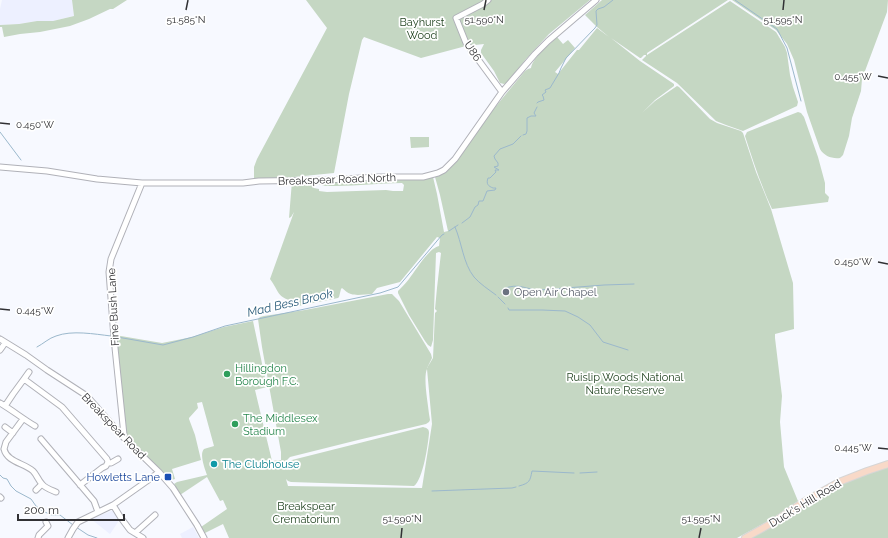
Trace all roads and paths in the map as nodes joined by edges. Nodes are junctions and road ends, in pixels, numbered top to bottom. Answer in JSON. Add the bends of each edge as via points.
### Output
{"nodes":[{"id":1,"x":488,"y":0,"type":"edge"},
{"id":2,"x":596,"y":0,"type":"edge"},
{"id":3,"x":502,"y":92,"type":"junction"},
{"id":4,"x":0,"y":167,"type":"edge"},
{"id":5,"x":142,"y":183,"type":"junction"},
{"id":6,"x":0,"y":338,"type":"edge"},
{"id":7,"x":5,"y":343,"type":"junction"},
{"id":8,"x":0,"y":350,"type":"edge"},
{"id":9,"x":29,"y":372,"type":"dead end"},
{"id":10,"x":24,"y":379,"type":"junction"},
{"id":11,"x":0,"y":403,"type":"edge"},
{"id":12,"x":6,"y":406,"type":"junction"},
{"id":13,"x":23,"y":419,"type":"junction"},
{"id":14,"x":35,"y":426,"type":"dead end"},
{"id":15,"x":4,"y":427,"type":"dead end"},
{"id":16,"x":13,"y":433,"type":"junction"},
{"id":17,"x":123,"y":437,"type":"junction"},
{"id":18,"x":41,"y":438,"type":"dead end"},
{"id":19,"x":2,"y":449,"type":"edge"},
{"id":20,"x":118,"y":459,"type":"dead end"},
{"id":21,"x":108,"y":463,"type":"junction"},
{"id":22,"x":888,"y":464,"type":"edge"},
{"id":23,"x":159,"y":472,"type":"junction"},
{"id":24,"x":42,"y":484,"type":"junction"},
{"id":25,"x":80,"y":485,"type":"junction"},
{"id":26,"x":36,"y":490,"type":"dead end"},
{"id":27,"x":56,"y":492,"type":"dead end"},
{"id":28,"x":113,"y":505,"type":"junction"},
{"id":29,"x":98,"y":512,"type":"junction"},
{"id":30,"x":155,"y":515,"type":"dead end"},
{"id":31,"x":46,"y":522,"type":"dead end"},
{"id":32,"x":135,"y":533,"type":"junction"},
{"id":33,"x":38,"y":538,"type":"edge"},
{"id":34,"x":68,"y":538,"type":"edge"},
{"id":35,"x":143,"y":538,"type":"edge"},
{"id":36,"x":204,"y":538,"type":"edge"},
{"id":37,"x":746,"y":538,"type":"edge"}],
"edges":[{"from":1,"to":3,"type":"street","name":"U86","via":[[456,18],[466,43]]},
{"from":2,"to":3,"type":"street","name":"Breakspear Road North","via":[[548,41]]},
{"from":3,"to":5,"type":"street","name":"Breakspear Road North","via":[[456,159],[438,173],[423,176],[243,183]]},
{"from":4,"to":5,"type":"street","name":"Breakspear Road North"},
{"from":5,"to":17,"type":"street","name":"Fine Bush Lane","via":[[109,265]]},
{"from":6,"to":7,"type":"street","name":"Breakspear Road"},
{"from":7,"to":8,"type":"street"},
{"from":7,"to":17,"type":"street","name":"Breakspear Road","via":[[88,396]]},
{"from":9,"to":10,"type":"street"},
{"from":10,"to":12,"type":"street"},
{"from":10,"to":21,"type":"street","via":[[62,407]]},
{"from":11,"to":12,"type":"street"},
{"from":12,"to":13,"type":"street"},
{"from":13,"to":14,"type":"street"},
{"from":13,"to":16,"type":"street"},
{"from":15,"to":16,"type":"street"},
{"from":16,"to":19,"type":"street"},
{"from":17,"to":23,"type":"street","name":"Breakspear Road"},
{"from":18,"to":25,"type":"street"},
{"from":19,"to":24,"type":"street","via":[[9,458],[29,468]]},
{"from":20,"to":21,"type":"street"},
{"from":21,"to":25,"type":"street"},
{"from":22,"to":37,"type":"main road","name":"Duck's Hill Road","via":[[839,482]]},
{"from":23,"to":28,"type":"street"},
{"from":23,"to":36,"type":"street","name":"Breakspear Road","via":[[173,488]]},
{"from":24,"to":26,"type":"street"},
{"from":24,"to":27,"type":"street"},
{"from":25,"to":29,"type":"street","via":[[94,500]]},
{"from":28,"to":29,"type":"street"},
{"from":28,"to":32,"type":"street","via":[[130,530]]},
{"from":29,"to":34,"type":"street","via":[[74,526]]},
{"from":30,"to":32,"type":"street"},
{"from":31,"to":33,"type":"street","via":[[48,526]]},
{"from":32,"to":35,"type":"street"}]}
